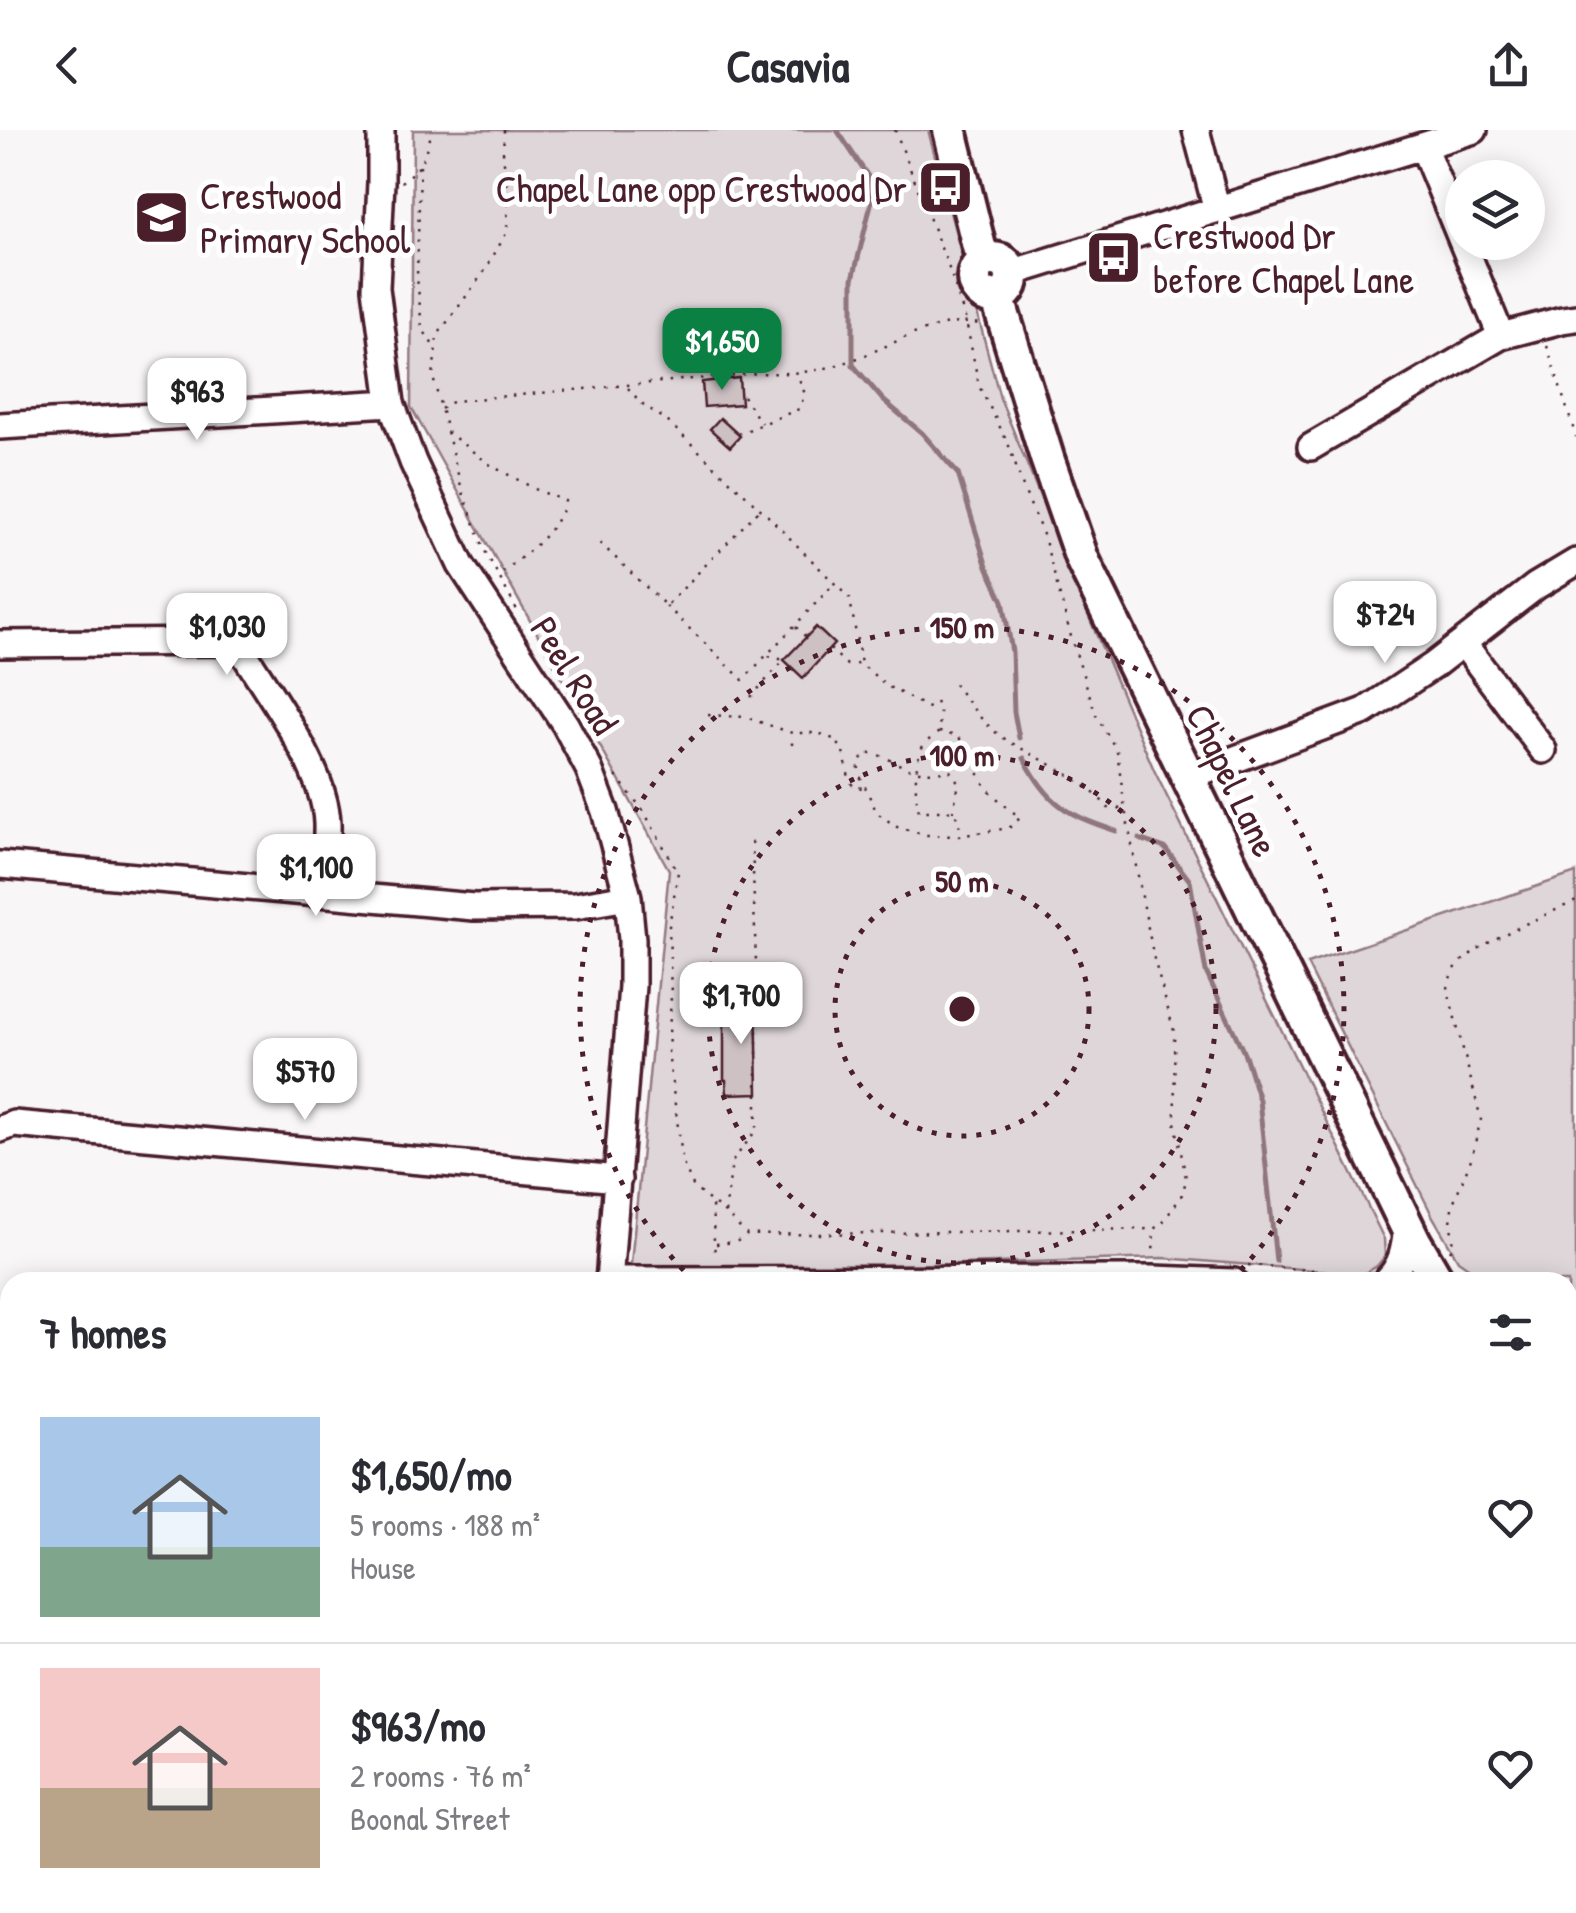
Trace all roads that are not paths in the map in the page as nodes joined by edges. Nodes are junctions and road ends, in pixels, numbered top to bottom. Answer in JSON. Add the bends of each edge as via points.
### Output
{"nodes":[{"id":1,"x":382,"y":130,"type":"edge"},
{"id":2,"x":950,"y":130,"type":"edge"},
{"id":3,"x":1196,"y":130,"type":"edge"},
{"id":4,"x":1474,"y":130,"type":"edge"},
{"id":5,"x":1424,"y":146,"type":"junction"},
{"id":6,"x":1217,"y":210,"type":"junction"},
{"id":7,"x":1000,"y":287,"type":"junction"},
{"id":8,"x":1576,"y":318,"type":"edge"},
{"id":9,"x":1501,"y":336,"type":"junction"},
{"id":10,"x":392,"y":404,"type":"junction"},
{"id":11,"x":0,"y":426,"type":"edge"},
{"id":12,"x":1311,"y":447,"type":"dead end"},
{"id":13,"x":1576,"y":562,"type":"edge"},
{"id":14,"x":1463,"y":642,"type":"junction"},
{"id":15,"x":0,"y":644,"type":"edge"},
{"id":16,"x":1543,"y":750,"type":"dead end"},
{"id":17,"x":1187,"y":776,"type":"junction"},
{"id":18,"x":0,"y":865,"type":"edge"},
{"id":19,"x":322,"y":892,"type":"junction"},
{"id":20,"x":628,"y":897,"type":"junction"},
{"id":21,"x":0,"y":1129,"type":"edge"},
{"id":22,"x":618,"y":1179,"type":"junction"},
{"id":23,"x":1408,"y":1226,"type":"junction"},
{"id":24,"x":611,"y":1272,"type":"edge"},
{"id":25,"x":1394,"y":1272,"type":"edge"},
{"id":26,"x":1436,"y":1272,"type":"edge"}],
"edges":[{"from":1,"to":10,"type":"street","name":"Peel Road","via":[[376,288]]},
{"from":2,"to":7,"type":"main road","name":"Chapel Lane","via":[[979,247]]},
{"from":3,"to":6,"type":"street"},
{"from":4,"to":5,"type":"street"},
{"from":5,"to":6,"type":"street"},
{"from":5,"to":9,"type":"street"},
{"from":6,"to":7,"type":"street"},
{"from":7,"to":17,"type":"main road","name":"Chapel Lane","via":[[1046,458],[1082,560]]},
{"from":8,"to":9,"type":"street"},
{"from":9,"to":12,"type":"street"},
{"from":10,"to":11,"type":"street"},
{"from":10,"to":20,"type":"street","name":"Peel Road","via":[[461,565],[589,769]]},
{"from":13,"to":14,"type":"street"},
{"from":14,"to":16,"type":"street"},
{"from":14,"to":17,"type":"street","via":[[1366,711]]},
{"from":15,"to":19,"type":"street","via":[[223,642],[242,650],[323,794]]},
{"from":17,"to":23,"type":"main road","name":"Chapel Lane"},
{"from":18,"to":19,"type":"street"},
{"from":19,"to":20,"type":"street","via":[[512,908]]},
{"from":20,"to":22,"type":"street","name":"Peel Road","via":[[632,986]]},
{"from":21,"to":22,"type":"street","via":[[14,1124]]},
{"from":22,"to":24,"type":"street","name":"Peel Road"},
{"from":23,"to":25,"type":"street"},
{"from":23,"to":26,"type":"main road","name":"Chapel Lane"}]}
